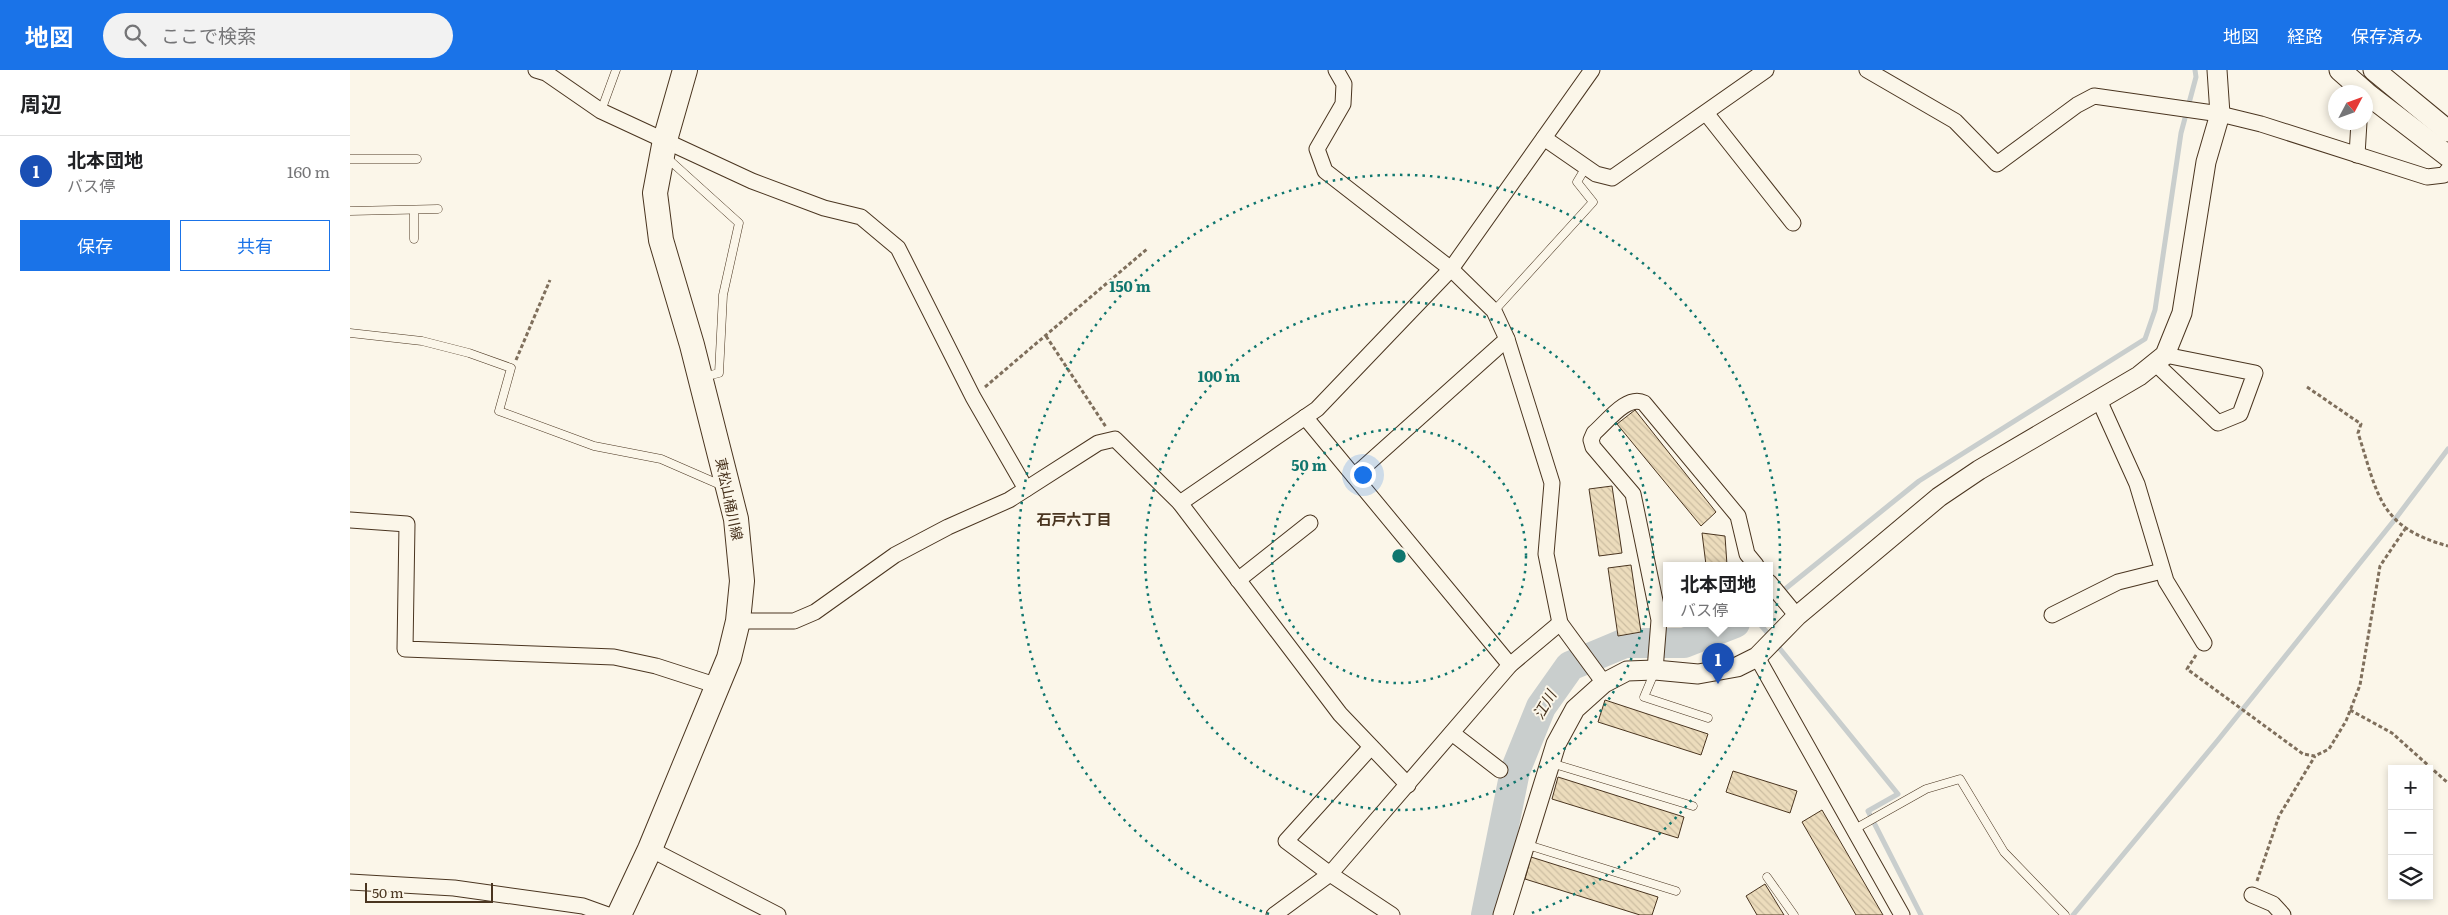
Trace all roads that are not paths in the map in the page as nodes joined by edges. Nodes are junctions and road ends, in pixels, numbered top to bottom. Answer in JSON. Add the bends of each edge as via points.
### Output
{"nodes":[{"id":1,"x":536,"y":70,"type":"edge"},
{"id":2,"x":616,"y":70,"type":"edge"},
{"id":3,"x":685,"y":70,"type":"edge"},
{"id":4,"x":1336,"y":70,"type":"edge"},
{"id":5,"x":1592,"y":70,"type":"edge"},
{"id":6,"x":1766,"y":70,"type":"edge"},
{"id":7,"x":1867,"y":70,"type":"edge"},
{"id":8,"x":2217,"y":70,"type":"edge"},
{"id":9,"x":2340,"y":70,"type":"edge"},
{"id":10,"x":2374,"y":70,"type":"edge"},
{"id":11,"x":2359,"y":85,"type":"edge"},
{"id":12,"x":2373,"y":96,"type":"edge"},
{"id":13,"x":601,"y":111,"type":"junction"},
{"id":14,"x":1706,"y":112,"type":"junction"},
{"id":15,"x":2220,"y":114,"type":"junction"},
{"id":16,"x":2359,"y":130,"type":"edge"},
{"id":17,"x":2448,"y":131,"type":"edge"},
{"id":18,"x":1544,"y":138,"type":"junction"},
{"id":19,"x":664,"y":147,"type":"junction"},
{"id":20,"x":2357,"y":155,"type":"junction"},
{"id":21,"x":2448,"y":156,"type":"edge"},
{"id":22,"x":350,"y":159,"type":"edge"},
{"id":23,"x":417,"y":159,"type":"dead end"},
{"id":24,"x":1586,"y":167,"type":"junction"},
{"id":25,"x":2448,"y":170,"type":"edge"},
{"id":26,"x":438,"y":209,"type":"dead end"},
{"id":27,"x":414,"y":210,"type":"junction"},
{"id":28,"x":350,"y":211,"type":"edge"},
{"id":29,"x":1793,"y":223,"type":"dead end"},
{"id":30,"x":414,"y":239,"type":"dead end"},
{"id":31,"x":1451,"y":269,"type":"junction"},
{"id":32,"x":1494,"y":311,"type":"junction"},
{"id":33,"x":350,"y":333,"type":"edge"},
{"id":34,"x":1508,"y":339,"type":"junction"},
{"id":35,"x":2160,"y":359,"type":"junction"},
{"id":36,"x":700,"y":378,"type":"junction"},
{"id":37,"x":2099,"y":400,"type":"junction"},
{"id":38,"x":1305,"y":417,"type":"junction"},
{"id":39,"x":1354,"y":476,"type":"junction"},
{"id":40,"x":728,"y":488,"type":"junction"},
{"id":41,"x":1026,"y":490,"type":"junction"},
{"id":42,"x":1180,"y":503,"type":"junction"},
{"id":43,"x":350,"y":520,"type":"edge"},
{"id":44,"x":1310,"y":522,"type":"dead end"},
{"id":45,"x":1754,"y":562,"type":"edge"},
{"id":46,"x":2162,"y":571,"type":"junction"},
{"id":47,"x":1238,"y":580,"type":"junction"},
{"id":48,"x":1773,"y":587,"type":"edge"},
{"id":49,"x":2052,"y":615,"type":"dead end"},
{"id":50,"x":1797,"y":616,"type":"junction"},
{"id":51,"x":738,"y":621,"type":"junction"},
{"id":52,"x":1560,"y":623,"type":"junction"},
{"id":53,"x":2204,"y":643,"type":"road end"},
{"id":54,"x":1757,"y":657,"type":"junction"},
{"id":55,"x":1510,"y":665,"type":"junction"},
{"id":56,"x":1655,"y":670,"type":"junction"},
{"id":57,"x":1604,"y":683,"type":"junction"},
{"id":58,"x":718,"y":686,"type":"junction"},
{"id":59,"x":1708,"y":718,"type":"dead end"},
{"id":60,"x":1452,"y":733,"type":"junction"},
{"id":61,"x":1372,"y":747,"type":"junction"},
{"id":62,"x":1550,"y":762,"type":"junction"},
{"id":63,"x":1500,"y":770,"type":"dead end"},
{"id":64,"x":1408,"y":786,"type":"junction"},
{"id":65,"x":1693,"y":806,"type":"dead end"},
{"id":66,"x":1853,"y":830,"type":"junction"},
{"id":67,"x":1524,"y":844,"type":"junction"},
{"id":68,"x":650,"y":849,"type":"junction"},
{"id":69,"x":1330,"y":874,"type":"junction"},
{"id":70,"x":1767,"y":877,"type":"dead end"},
{"id":71,"x":350,"y":882,"type":"edge"},
{"id":72,"x":1676,"y":891,"type":"dead end"},
{"id":73,"x":2252,"y":895,"type":"road end"},
{"id":74,"x":1385,"y":913,"type":"edge"},
{"id":75,"x":608,"y":915,"type":"edge"},
{"id":76,"x":619,"y":915,"type":"edge"},
{"id":77,"x":778,"y":915,"type":"edge"},
{"id":78,"x":1274,"y":915,"type":"edge"},
{"id":79,"x":1503,"y":915,"type":"edge"},
{"id":80,"x":1794,"y":915,"type":"edge"},
{"id":81,"x":1902,"y":915,"type":"edge"},
{"id":82,"x":2065,"y":915,"type":"edge"},
{"id":83,"x":2283,"y":915,"type":"edge"}],
"edges":[{"from":1,"to":13,"type":"street","via":[[546,73]]},
{"from":2,"to":13,"type":"lane"},
{"from":3,"to":19,"type":"main road","name":"東松山桶川線"},
{"from":4,"to":31,"type":"street","via":[[1344,84],[1343,104],[1317,149],[1325,171]]},
{"from":5,"to":18,"type":"street"},
{"from":6,"to":14,"type":"street"},
{"from":7,"to":15,"type":"street","via":[[1886,78],[1956,121],[1997,164],[2094,96]]},
{"from":8,"to":15,"type":"street"},
{"from":9,"to":11,"type":"main road"},
{"from":10,"to":17,"type":"main road"},
{"from":12,"to":21,"type":"main road"},
{"from":13,"to":19,"type":"street"},
{"from":14,"to":24,"type":"street","via":[[1612,178],[1596,174]]},
{"from":14,"to":29,"type":"street"},
{"from":15,"to":20,"type":"street"},
{"from":15,"to":35,"type":"street","via":[[2206,162],[2182,314]]},
{"from":16,"to":20,"type":"street"},
{"from":18,"to":24,"type":"street"},
{"from":18,"to":31,"type":"street"},
{"from":19,"to":36,"type":"main road","name":"東松山桶川線","via":[[655,193],[661,240]]},
{"from":19,"to":36,"type":"lane","via":[[738,223],[723,295],[719,373]]},
{"from":19,"to":41,"type":"street","via":[[824,208],[861,217],[898,248],[973,397]]},
{"from":20,"to":25,"type":"street","via":[[2426,177],[2444,175]]},
{"from":22,"to":23,"type":"lane"},
{"from":24,"to":32,"type":"lane","via":[[1577,182],[1593,202]]},
{"from":26,"to":27,"type":"lane"},
{"from":27,"to":28,"type":"lane"},
{"from":27,"to":30,"type":"lane"},
{"from":31,"to":32,"type":"street"},
{"from":31,"to":38,"type":"street","via":[[1317,409]]},
{"from":32,"to":34,"type":"street"},
{"from":33,"to":40,"type":"lane","via":[[422,341],[511,368],[499,411],[594,446],[661,459]]},
{"from":34,"to":39,"type":"street"},
{"from":34,"to":52,"type":"street","via":[[1552,483],[1546,554]]},
{"from":35,"to":35,"type":"street","via":[[2218,423],[2240,414],[2255,372]]},
{"from":35,"to":37,"type":"street"},
{"from":36,"to":40,"type":"main road","name":"東松山桶川線"},
{"from":37,"to":46,"type":"street","via":[[2137,484]]},
{"from":37,"to":50,"type":"street","via":[[1939,497]]},
{"from":38,"to":39,"type":"street"},
{"from":38,"to":42,"type":"street"},
{"from":39,"to":55,"type":"street"},
{"from":40,"to":51,"type":"main road","name":"東松山桶川線","via":[[736,519],[742,581]]},
{"from":41,"to":42,"type":"street","via":[[1098,443],[1115,439]]},
{"from":41,"to":51,"type":"street","via":[[896,555],[815,612],[794,621]]},
{"from":42,"to":47,"type":"street"},
{"from":43,"to":58,"type":"street","via":[[407,524],[405,648],[614,657],[656,666]]},
{"from":44,"to":47,"type":"street"},
{"from":45,"to":56,"type":"street","via":[[1747,554],[1738,516],[1644,403],[1638,400],[1629,402],[1594,433],[1593,446],[1632,494],[1659,620]]},
{"from":46,"to":49,"type":"street","via":[[2118,582]]},
{"from":46,"to":53,"type":"street"},
{"from":47,"to":61,"type":"street","via":[[1340,714]]},
{"from":48,"to":50,"type":"street"},
{"from":50,"to":54,"type":"street"},
{"from":51,"to":58,"type":"main road","name":"東松山桶川線"},
{"from":52,"to":55,"type":"street"},
{"from":52,"to":57,"type":"street"},
{"from":54,"to":56,"type":"street","via":[[1737,667],[1698,674]]},
{"from":54,"to":66,"type":"street"},
{"from":55,"to":60,"type":"street"},
{"from":56,"to":57,"type":"street","via":[[1627,671]]},
{"from":56,"to":59,"type":"lane","via":[[1644,697]]},
{"from":57,"to":62,"type":"street","via":[[1575,709]]},
{"from":58,"to":68,"type":"main road","name":"東松山桶川線"},
{"from":60,"to":63,"type":"street"},
{"from":60,"to":64,"type":"street"},
{"from":61,"to":64,"type":"street"},
{"from":61,"to":69,"type":"street","via":[[1286,841]]},
{"from":62,"to":65,"type":"lane"},
{"from":62,"to":67,"type":"street"},
{"from":64,"to":69,"type":"street"},
{"from":66,"to":81,"type":"street"},
{"from":66,"to":82,"type":"lane","via":[[1926,789],[1960,779],[2004,852]]},
{"from":67,"to":72,"type":"lane"},
{"from":67,"to":79,"type":"street"},
{"from":68,"to":76,"type":"main road","name":"東松山桶川線"},
{"from":68,"to":77,"type":"street"},
{"from":69,"to":74,"type":"street"},
{"from":69,"to":78,"type":"street"},
{"from":70,"to":80,"type":"lane"},
{"from":71,"to":75,"type":"street","via":[[454,888],[583,906]]},
{"from":73,"to":83,"type":"street","via":[[2272,904]]}]}
